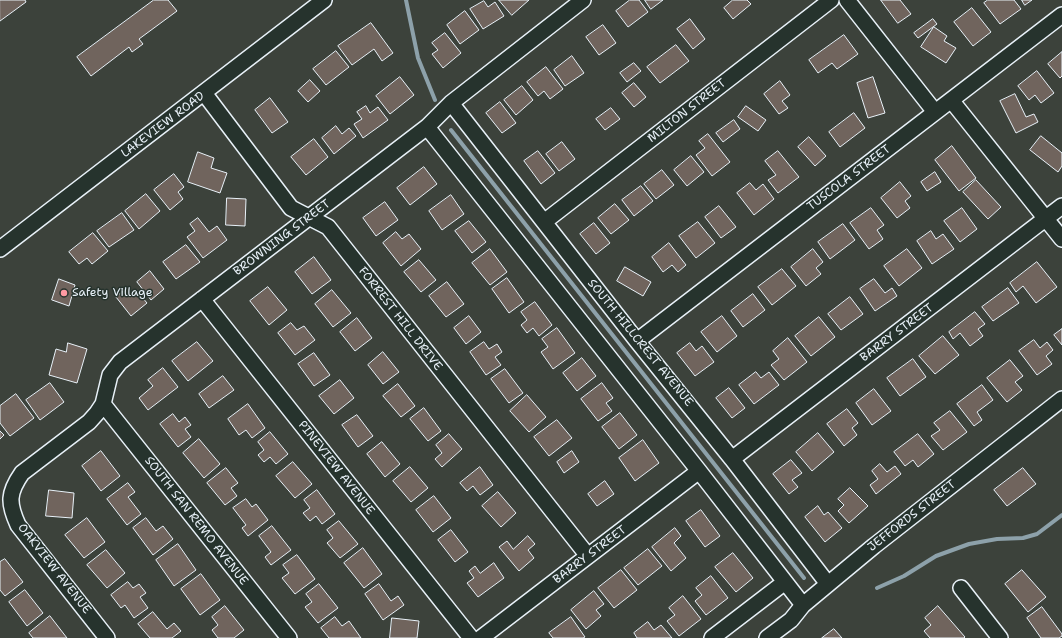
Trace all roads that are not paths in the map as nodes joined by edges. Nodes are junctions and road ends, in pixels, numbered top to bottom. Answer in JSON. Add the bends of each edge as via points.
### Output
{"nodes":[{"id":1,"x":324,"y":0,"type":"edge"},
{"id":2,"x":583,"y":0,"type":"edge"},
{"id":3,"x":831,"y":0,"type":"edge"},
{"id":4,"x":847,"y":0,"type":"edge"},
{"id":5,"x":1062,"y":15,"type":"edge"},
{"id":6,"x":204,"y":93,"type":"junction"},
{"id":7,"x":951,"y":100,"type":"junction"},
{"id":8,"x":451,"y":103,"type":"junction"},
{"id":9,"x":935,"y":112,"type":"junction"},
{"id":10,"x":427,"y":127,"type":"junction"},
{"id":11,"x":1062,"y":206,"type":"edge"},
{"id":12,"x":309,"y":217,"type":"junction"},
{"id":13,"x":1046,"y":219,"type":"junction"},
{"id":14,"x":544,"y":222,"type":"junction"},
{"id":15,"x":1062,"y":239,"type":"edge"},
{"id":16,"x":0,"y":249,"type":"edge"},
{"id":17,"x":202,"y":299,"type":"junction"},
{"id":18,"x":637,"y":341,"type":"junction"},
{"id":19,"x":1062,"y":399,"type":"edge"},
{"id":20,"x":103,"y":404,"type":"junction"},
{"id":21,"x":732,"y":459,"type":"junction"},
{"id":22,"x":699,"y":471,"type":"junction"},
{"id":23,"x":10,"y":496,"type":"joint"},
{"id":24,"x":588,"y":556,"type":"junction"},
{"id":25,"x":785,"y":582,"type":"junction"},
{"id":26,"x":828,"y":584,"type":"junction"},
{"id":27,"x":961,"y":588,"type":"dead end"},
{"id":28,"x":802,"y":605,"type":"junction"},
{"id":29,"x":107,"y":638,"type":"edge"},
{"id":30,"x":289,"y":638,"type":"edge"},
{"id":31,"x":471,"y":638,"type":"edge"},
{"id":32,"x":481,"y":638,"type":"edge"},
{"id":33,"x":712,"y":638,"type":"edge"},
{"id":34,"x":767,"y":638,"type":"edge"},
{"id":35,"x":1000,"y":638,"type":"edge"}],
"edges":[{"from":1,"to":6,"type":"street","name":"LAKEVIEW ROAD"},
{"from":2,"to":8,"type":"street","name":"BROWNING STREET"},
{"from":3,"to":14,"type":"street","name":"MILTON STREET"},
{"from":4,"to":9,"type":"street"},
{"from":5,"to":7,"type":"street","name":"TUSCOLA STREET"},
{"from":6,"to":12,"type":"street","name":"FORREST HILL DRIVE","via":[[291,208]]},
{"from":6,"to":16,"type":"street","name":"LAKEVIEW ROAD"},
{"from":7,"to":9,"type":"street","name":"TUSCOLA STREET"},
{"from":7,"to":13,"type":"street"},
{"from":8,"to":10,"type":"street","name":"BROWNING STREET"},
{"from":8,"to":14,"type":"street","name":"SOUTH HILLCREST AVENUE"},
{"from":9,"to":18,"type":"street","name":"TUSCOLA STREET"},
{"from":10,"to":12,"type":"street","name":"BROWNING STREET"},
{"from":10,"to":22,"type":"street"},
{"from":11,"to":13,"type":"street","name":"BARRY STREET"},
{"from":12,"to":17,"type":"street","name":"BROWNING STREET"},
{"from":12,"to":24,"type":"street","name":"FORREST HILL DRIVE","via":[[328,227]]},
{"from":13,"to":15,"type":"street"},
{"from":13,"to":21,"type":"street","name":"BARRY STREET"},
{"from":14,"to":18,"type":"street","name":"SOUTH HILLCREST AVENUE"},
{"from":17,"to":20,"type":"street","name":"BROWNING STREET","via":[[120,362],[110,375]]},
{"from":17,"to":31,"type":"street","name":"PINEVIEW AVENUE"},
{"from":18,"to":21,"type":"street","name":"SOUTH HILLCREST AVENUE"},
{"from":19,"to":26,"type":"street","name":"JEFFORDS STREET"},
{"from":20,"to":23,"type":"street","name":"BROWNING STREET","via":[[89,422],[22,473],[14,484]]},
{"from":20,"to":30,"type":"street","name":"SOUTH SAN REMO AVENUE"},
{"from":21,"to":26,"type":"street","name":"SOUTH HILLCREST AVENUE"},
{"from":22,"to":24,"type":"street","name":"BARRY STREET"},
{"from":22,"to":25,"type":"street"},
{"from":23,"to":29,"type":"street","name":"OAKVIEW AVENUE","via":[[11,511],[18,525]]},
{"from":24,"to":32,"type":"street","name":"BARRY STREET"},
{"from":25,"to":28,"type":"street"},
{"from":25,"to":33,"type":"street"},
{"from":26,"to":28,"type":"street","name":"JEFFORDS STREET"},
{"from":27,"to":35,"type":"street"},
{"from":28,"to":34,"type":"street","name":"JEFFORDS STREET","via":[[791,620]]}]}
